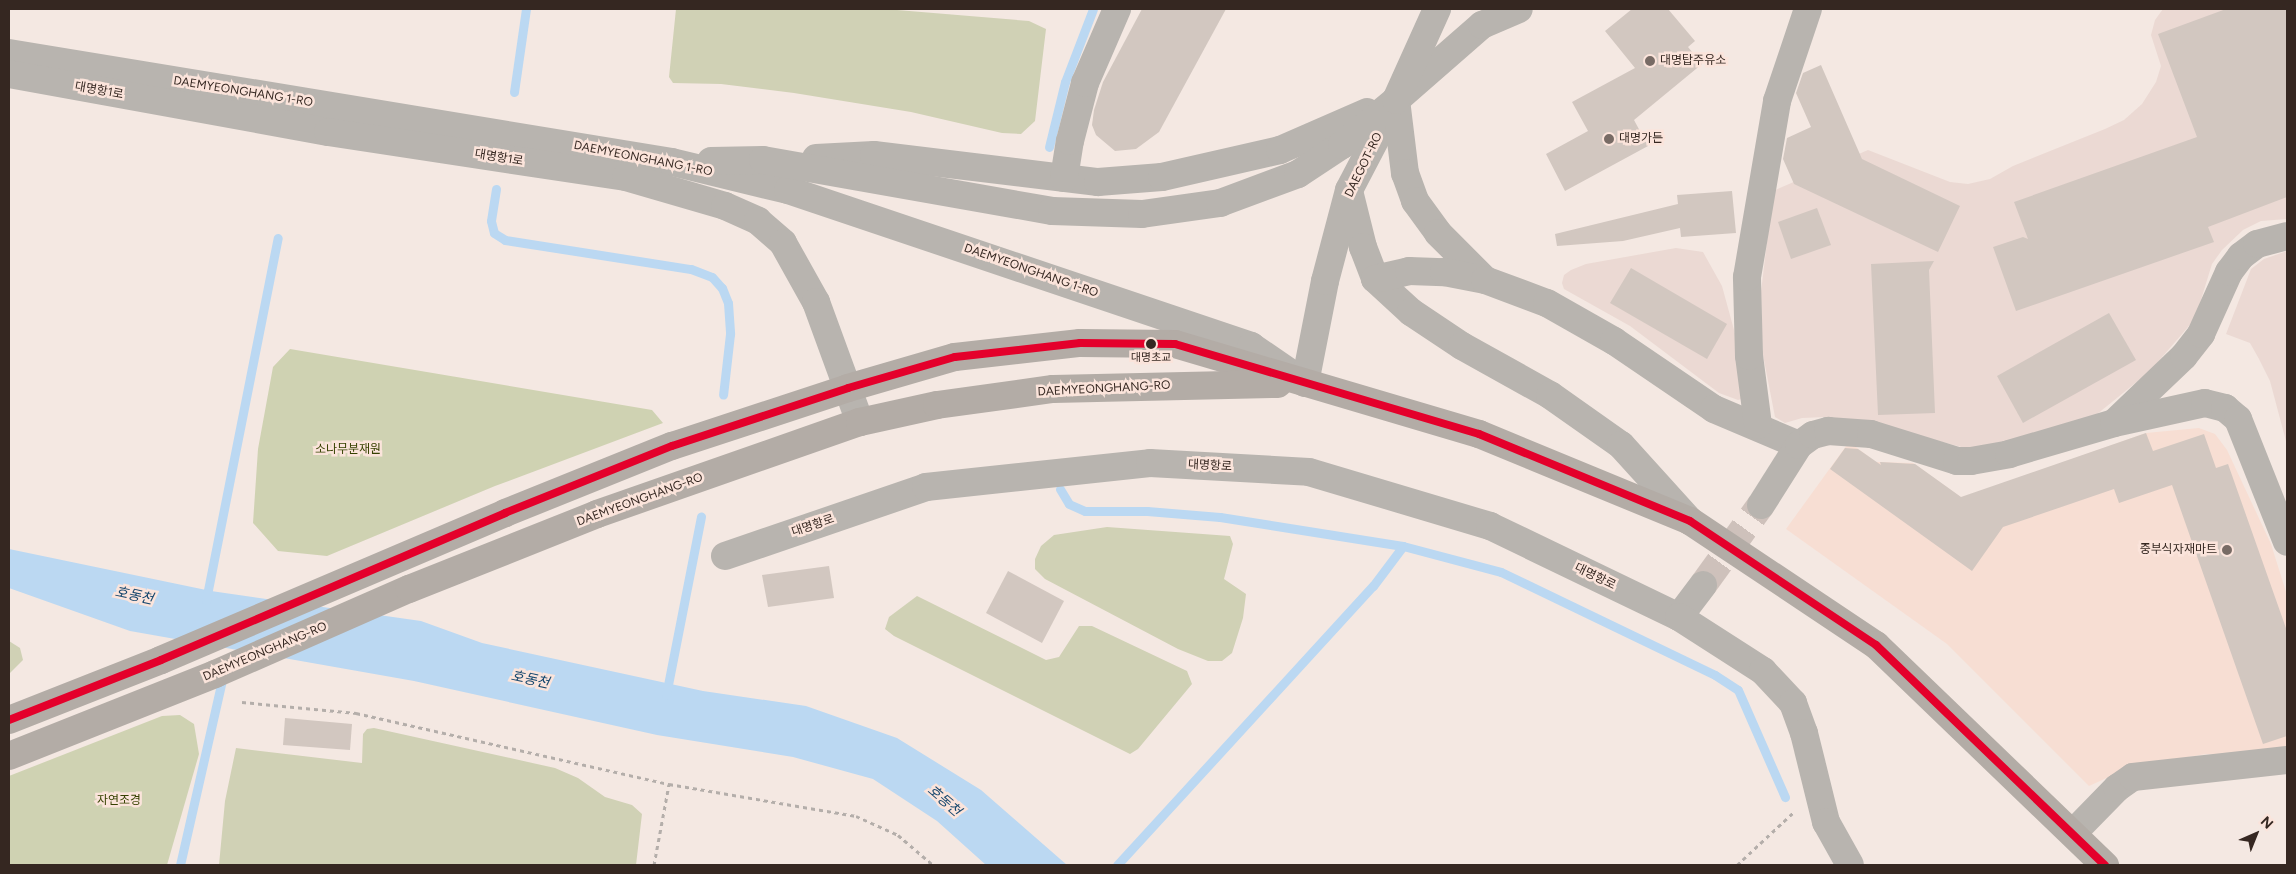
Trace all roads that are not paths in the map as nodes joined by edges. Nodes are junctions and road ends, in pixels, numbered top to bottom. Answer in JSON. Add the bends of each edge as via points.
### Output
{"nodes":[{"id":1,"x":1117,"y":9,"type":"edge"},
{"id":2,"x":1437,"y":9,"type":"edge"},
{"id":3,"x":1519,"y":9,"type":"edge"},
{"id":4,"x":1808,"y":9,"type":"edge"},
{"id":5,"x":1480,"y":17,"type":"edge"},
{"id":6,"x":9,"y":53,"type":"edge"},
{"id":7,"x":9,"y":74,"type":"edge"},
{"id":8,"x":1396,"y":100,"type":"junction"},
{"id":9,"x":763,"y":160,"type":"junction"},
{"id":10,"x":672,"y":162,"type":"junction"},
{"id":11,"x":1064,"y":178,"type":"junction"},
{"id":12,"x":1349,"y":190,"type":"junction"},
{"id":13,"x":2287,"y":236,"type":"edge"},
{"id":14,"x":1375,"y":279,"type":"junction"},
{"id":15,"x":1485,"y":280,"type":"junction"},
{"id":16,"x":1305,"y":383,"type":"junction"},
{"id":17,"x":848,"y":388,"type":"junction"},
{"id":18,"x":860,"y":422,"type":"junction"},
{"id":19,"x":2114,"y":423,"type":"junction"},
{"id":20,"x":1758,"y":425,"type":"junction"},
{"id":21,"x":1799,"y":445,"type":"junction"},
{"id":22,"x":1761,"y":505,"type":"tunnel mouth"},
{"id":23,"x":1690,"y":521,"type":"junction"},
{"id":24,"x":2287,"y":542,"type":"edge"},
{"id":25,"x":725,"y":556,"type":"dead end"},
{"id":26,"x":1703,"y":585,"type":"tunnel mouth"},
{"id":27,"x":1679,"y":617,"type":"junction"},
{"id":28,"x":9,"y":720,"type":"edge"},
{"id":29,"x":9,"y":756,"type":"edge"},
{"id":30,"x":2287,"y":760,"type":"edge"},
{"id":31,"x":2074,"y":832,"type":"junction"},
{"id":32,"x":1850,"y":865,"type":"edge"},
{"id":33,"x":2105,"y":865,"type":"edge"}],
"edges":[{"from":1,"to":11,"type":"street","via":[[1083,90]]},
{"from":2,"to":8,"type":"street"},
{"from":3,"to":5,"type":"street","name":"DAEGOT-RO"},
{"from":4,"to":20,"type":"street","via":[[1777,101],[1748,277],[1749,356]]},
{"from":5,"to":8,"type":"street","name":"DAEGOT-RO"},
{"from":6,"to":10,"type":"street","name":"DAEMYEONGHANG 1-RO"},
{"from":7,"to":17,"type":"street","name":"대명항1로","via":[[319,130],[626,177],[724,206],[758,222],[783,243],[816,302]]},
{"from":8,"to":9,"type":"street","via":[[1342,145],[1298,174],[1220,203],[1142,214],[1052,211]]},
{"from":8,"to":11,"type":"street","via":[[1280,150],[1221,165],[1162,177],[1107,182]]},
{"from":8,"to":12,"type":"street","name":"DAEGOT-RO"},
{"from":8,"to":15,"type":"street","via":[[1402,154],[1415,201],[1438,233]]},
{"from":9,"to":10,"type":"street"},
{"from":9,"to":11,"type":"street","via":[[874,155]]},
{"from":10,"to":16,"type":"street","name":"DAEMYEONGHANG 1-RO","via":[[788,190],[1251,346]]},
{"from":12,"to":14,"type":"street","via":[[1363,247]]},
{"from":12,"to":16,"type":"street","name":"DAEGOT-RO","via":[[1325,281]]},
{"from":13,"to":19,"type":"street","via":[[2257,244],[2241,256],[2229,272],[2201,334],[2184,356]]},
{"from":14,"to":15,"type":"street","via":[[1409,271],[1444,272]]},
{"from":14,"to":23,"type":"street","via":[[1426,322],[1462,346],[1550,394],[1621,445]]},
{"from":15,"to":20,"type":"street","via":[[1547,303],[1614,341],[1714,409]]},
{"from":16,"to":17,"type":"main road","name":"DAEMYEONGHANG-RO","via":[[1175,344],[1080,343],[956,357]]},
{"from":16,"to":18,"type":"main road","name":"DAEMYEONGHANG-RO","via":[[1053,389],[937,405]]},
{"from":16,"to":23,"type":"main road","name":"DAEMYEONGHANG-RO","via":[[1479,434]]},
{"from":17,"to":18,"type":"street","name":"대명항1로"},
{"from":17,"to":28,"type":"main road","name":"DAEMYEONGHANG-RO","via":[[672,446],[353,576],[162,660]]},
{"from":18,"to":29,"type":"main road","name":"DAEMYEONGHANG-RO","via":[[598,514]]},
{"from":19,"to":21,"type":"street","via":[[1971,462],[1957,461],[1872,434],[1828,431],[1813,435]]},
{"from":19,"to":24,"type":"street","via":[[2205,403],[2225,408],[2238,419]]},
{"from":20,"to":21,"type":"street"},
{"from":21,"to":22,"type":"street"},
{"from":23,"to":31,"type":"main road","name":"DAEMYEONGHANG-RO","via":[[1876,645]]},
{"from":25,"to":27,"type":"street","name":"대명항로","via":[[926,487],[1150,463],[1309,472],[1490,526]]},
{"from":26,"to":27,"type":"street"},
{"from":27,"to":32,"type":"street","name":"대명항로","via":[[1764,671],[1793,703],[1826,822]]},
{"from":30,"to":31,"type":"street","via":[[2133,777],[2117,788]]},
{"from":31,"to":33,"type":"main road","name":"DAEMYEONGHANG-RO"}]}
